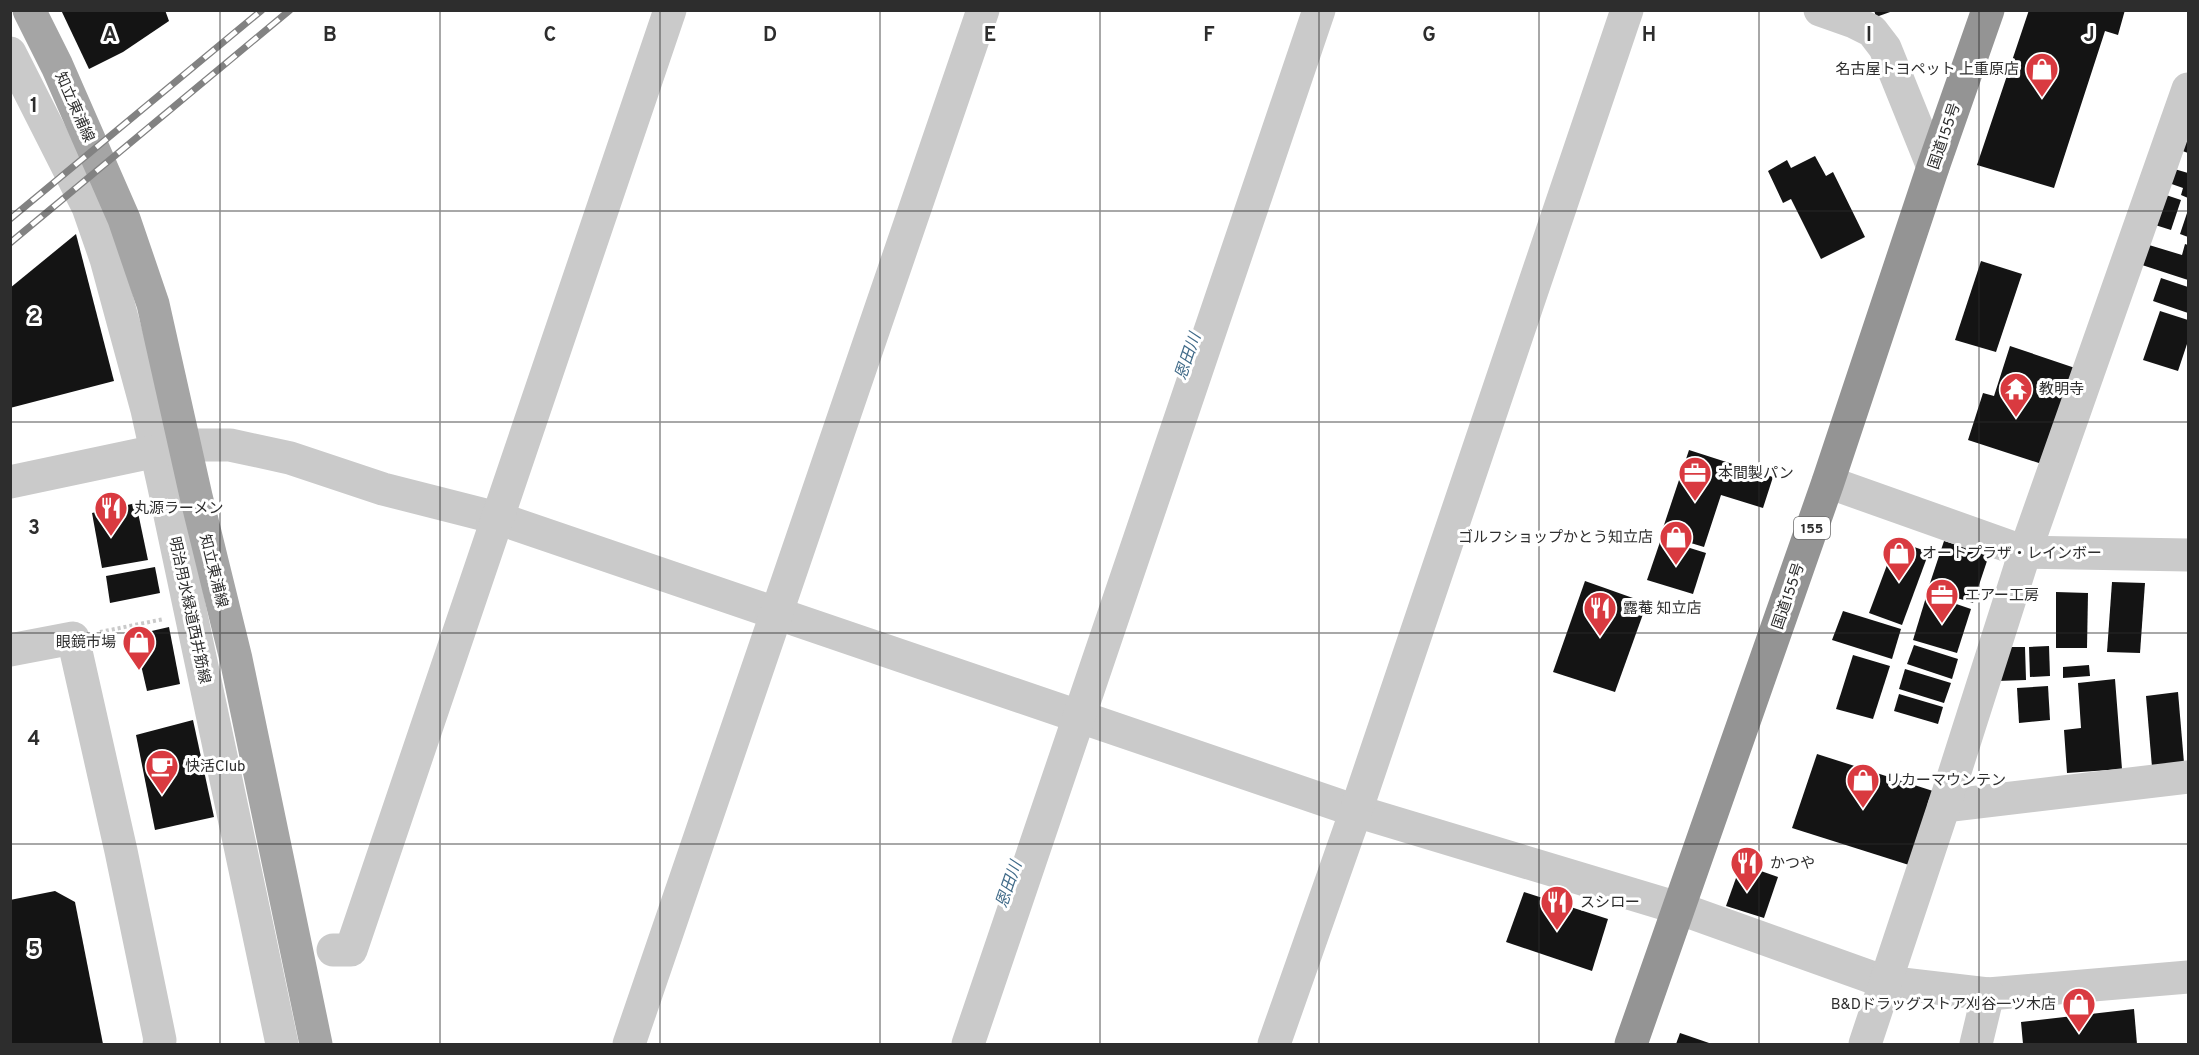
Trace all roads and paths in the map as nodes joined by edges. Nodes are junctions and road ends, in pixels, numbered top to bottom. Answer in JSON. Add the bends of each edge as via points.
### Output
{"nodes":[{"id":1,"x":29,"y":10,"type":"edge"},
{"id":2,"x":670,"y":10,"type":"edge"},
{"id":3,"x":983,"y":10,"type":"edge"},
{"id":4,"x":1319,"y":10,"type":"edge"},
{"id":5,"x":1627,"y":10,"type":"edge"},
{"id":6,"x":1820,"y":10,"type":"edge"},
{"id":7,"x":1988,"y":10,"type":"edge"},
{"id":8,"x":57,"y":66,"type":"junction"},
{"id":9,"x":15,"y":72,"type":"edge"},
{"id":10,"x":2188,"y":89,"type":"edge"},
{"id":11,"x":1933,"y":167,"type":"junction"},
{"id":12,"x":171,"y":448,"type":"junction"},
{"id":13,"x":10,"y":482,"type":"edge"},
{"id":14,"x":1828,"y":482,"type":"junction"},
{"id":15,"x":496,"y":518,"type":"junction"},
{"id":16,"x":2025,"y":552,"type":"junction"},
{"id":17,"x":2188,"y":555,"type":"edge"},
{"id":18,"x":191,"y":614,"type":"junction"},
{"id":19,"x":777,"y":614,"type":"junction"},
{"id":20,"x":73,"y":638,"type":"junction"},
{"id":21,"x":10,"y":651,"type":"edge"},
{"id":22,"x":1079,"y":717,"type":"junction"},
{"id":23,"x":2188,"y":777,"type":"edge"},
{"id":24,"x":1944,"y":806,"type":"junction"},
{"id":25,"x":1356,"y":811,"type":"junction"},
{"id":26,"x":1678,"y":908,"type":"junction"},
{"id":27,"x":333,"y":950,"type":"dead end"},
{"id":28,"x":2188,"y":977,"type":"edge"},
{"id":29,"x":1884,"y":982,"type":"junction"},
{"id":30,"x":1988,"y":994,"type":"junction"},
{"id":31,"x":159,"y":1044,"type":"edge"},
{"id":32,"x":282,"y":1044,"type":"edge"},
{"id":33,"x":316,"y":1044,"type":"edge"},
{"id":34,"x":629,"y":1044,"type":"edge"},
{"id":35,"x":968,"y":1044,"type":"edge"},
{"id":36,"x":1274,"y":1044,"type":"edge"},
{"id":37,"x":1631,"y":1044,"type":"edge"},
{"id":38,"x":1865,"y":1044,"type":"edge"},
{"id":39,"x":1976,"y":1044,"type":"edge"}],
"edges":[{"from":1,"to":8,"type":"main road","name":"知立東浦線"},
{"from":2,"to":15,"type":"street"},
{"from":3,"to":19,"type":"street"},
{"from":4,"to":22,"type":"street"},
{"from":5,"to":25,"type":"street"},
{"from":6,"to":11,"type":"street","via":[[1872,31],[1885,48]]},
{"from":7,"to":11,"type":"highway","name":"国道155号","number":"155"},
{"from":8,"to":9,"type":"street"},
{"from":8,"to":12,"type":"main road","name":"知立東浦線","via":[[124,219],[153,304]]},
{"from":9,"to":12,"type":"street","name":"明治用水緑道西井筋線","via":[[88,207],[147,411]]},
{"from":10,"to":16,"type":"street"},
{"from":11,"to":14,"type":"highway","name":"国道155号","number":"155"},
{"from":12,"to":13,"type":"street"},
{"from":12,"to":15,"type":"street","via":[[230,445],[290,458],[383,489]]},
{"from":12,"to":18,"type":"street","name":"明治用水緑道西井筋線"},
{"from":12,"to":33,"type":"main road","name":"知立東浦線","via":[[236,659]]},
{"from":14,"to":16,"type":"street"},
{"from":14,"to":26,"type":"highway","name":"国道155号","number":"155"},
{"from":15,"to":19,"type":"street"},
{"from":15,"to":27,"type":"street","via":[[351,950]]},
{"from":16,"to":17,"type":"street"},
{"from":16,"to":24,"type":"street"},
{"from":18,"to":20,"type":"path"},
{"from":18,"to":32,"type":"street","name":"明治用水緑道西井筋線"},
{"from":19,"to":22,"type":"street"},
{"from":19,"to":34,"type":"street"},
{"from":20,"to":21,"type":"street"},
{"from":20,"to":31,"type":"street","via":[[124,862]]},
{"from":22,"to":25,"type":"street"},
{"from":22,"to":35,"type":"street"},
{"from":23,"to":24,"type":"street"},
{"from":24,"to":29,"type":"street"},
{"from":25,"to":26,"type":"street"},
{"from":25,"to":36,"type":"street"},
{"from":26,"to":29,"type":"street"},
{"from":26,"to":37,"type":"highway","name":"国道155号","number":"155"},
{"from":28,"to":30,"type":"street"},
{"from":29,"to":30,"type":"street"},
{"from":29,"to":38,"type":"street"},
{"from":30,"to":39,"type":"street"}]}
